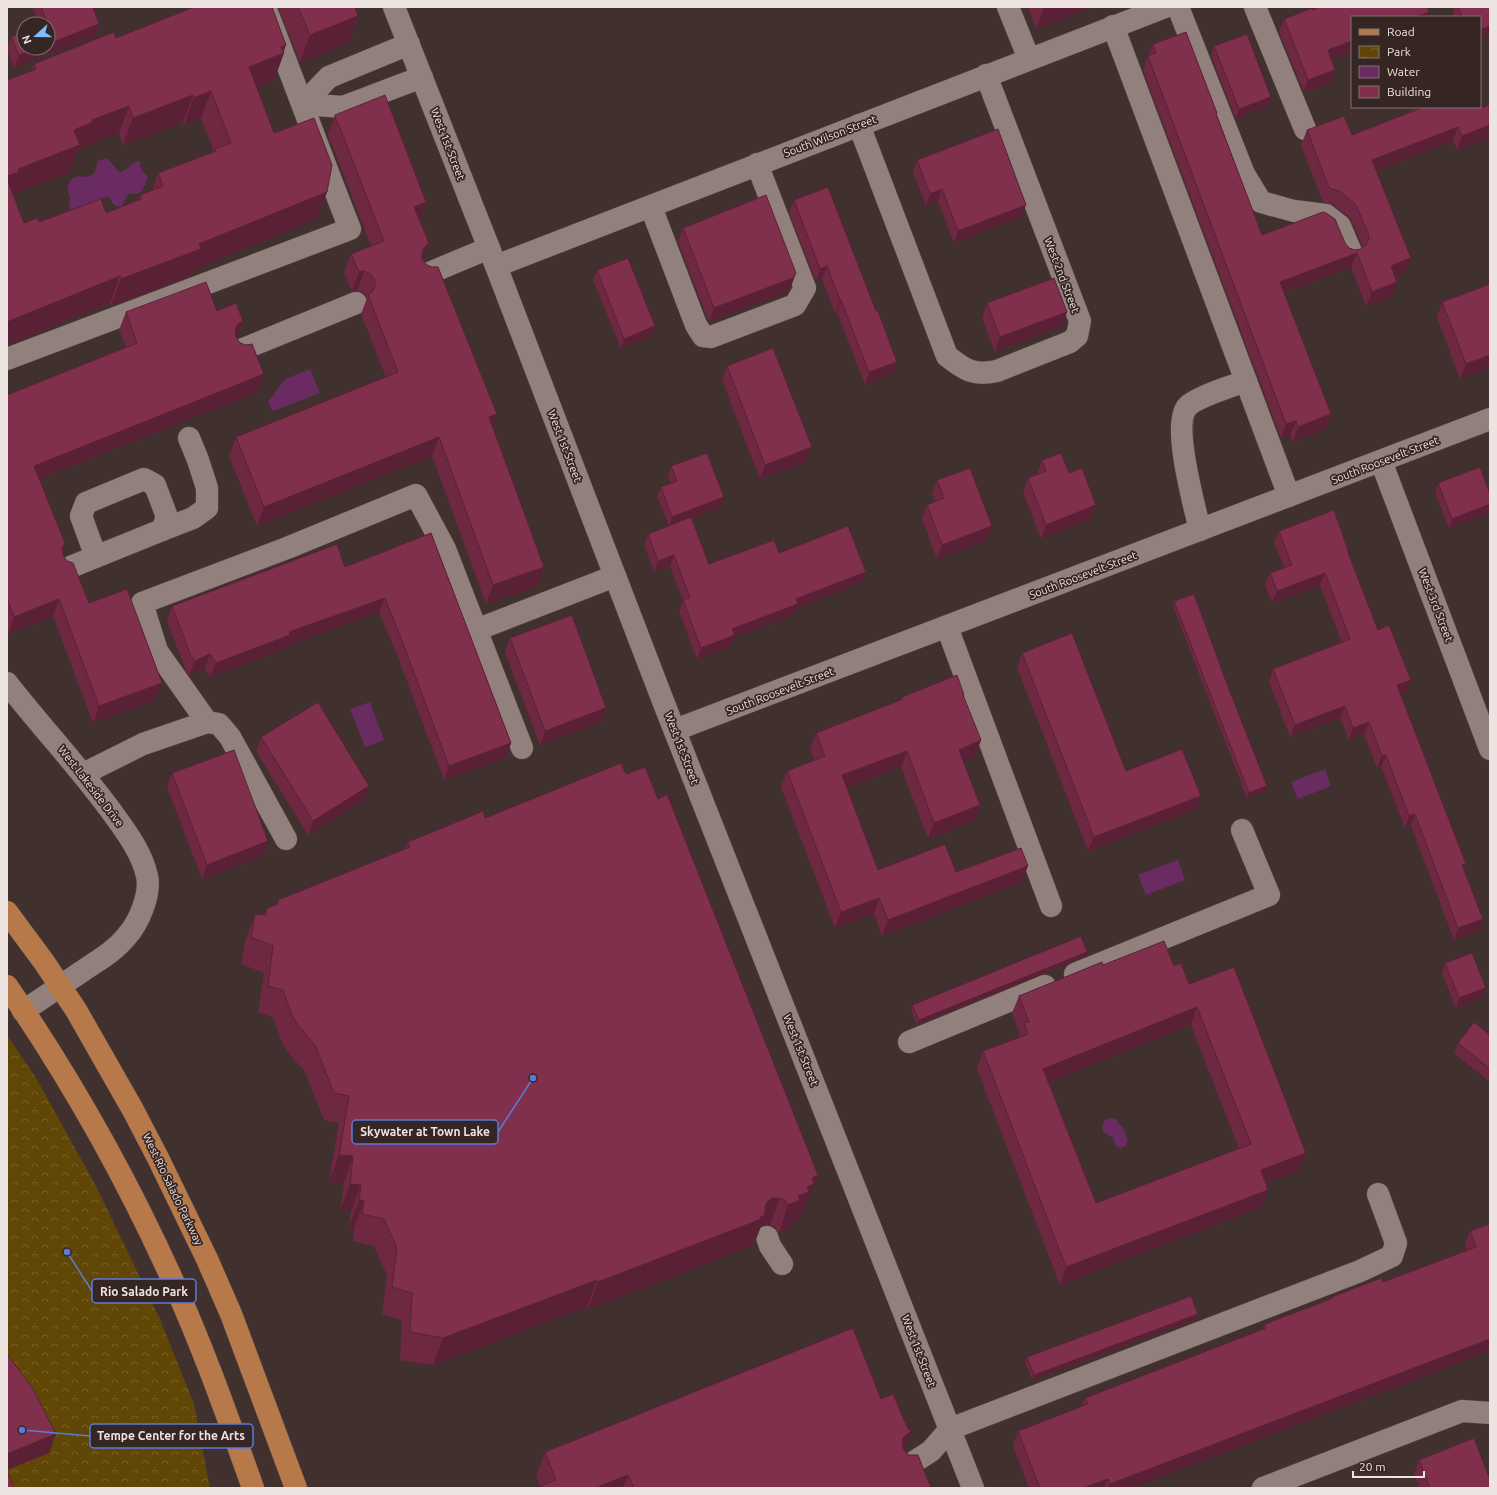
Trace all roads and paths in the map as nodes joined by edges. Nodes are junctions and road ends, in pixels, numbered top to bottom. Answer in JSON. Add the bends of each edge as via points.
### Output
{"nodes":[{"id":1,"x":265,"y":7,"type":"edge"},
{"id":2,"x":394,"y":7,"type":"edge"},
{"id":3,"x":1008,"y":7,"type":"edge"},
{"id":4,"x":1165,"y":7,"type":"edge"},
{"id":5,"x":1178,"y":7,"type":"edge"},
{"id":6,"x":1255,"y":7,"type":"edge"},
{"id":7,"x":1113,"y":26,"type":"junction"},
{"id":8,"x":409,"y":44,"type":"junction"},
{"id":9,"x":1029,"y":59,"type":"junction"},
{"id":10,"x":986,"y":75,"type":"junction"},
{"id":11,"x":422,"y":77,"type":"junction"},
{"id":12,"x":303,"y":104,"type":"junction"},
{"id":13,"x":859,"y":125,"type":"junction"},
{"id":14,"x":1305,"y":130,"type":"dead end"},
{"id":15,"x":757,"y":164,"type":"junction"},
{"id":16,"x":651,"y":207,"type":"junction"},
{"id":17,"x":1351,"y":252,"type":"edge"},
{"id":18,"x":492,"y":257,"type":"junction"},
{"id":19,"x":427,"y":274,"type":"edge"},
{"id":20,"x":356,"y":303,"type":"dead end"},
{"id":21,"x":241,"y":350,"type":"edge"},
{"id":22,"x":7,"y":359,"type":"edge"},
{"id":23,"x":1246,"y":381,"type":"junction"},
{"id":24,"x":1490,"y":419,"type":"edge"},
{"id":25,"x":189,"y":438,"type":"dead end"},
{"id":26,"x":1381,"y":461,"type":"junction"},
{"id":27,"x":1289,"y":496,"type":"junction"},
{"id":28,"x":162,"y":530,"type":"junction"},
{"id":29,"x":1200,"y":530,"type":"junction"},
{"id":30,"x":96,"y":557,"type":"junction"},
{"id":31,"x":68,"y":568,"type":"edge"},
{"id":32,"x":615,"y":576,"type":"junction"},
{"id":33,"x":948,"y":627,"type":"junction"},
{"id":34,"x":476,"y":630,"type":"junction"},
{"id":35,"x":7,"y":683,"type":"edge"},
{"id":36,"x":207,"y":722,"type":"junction"},
{"id":37,"x":675,"y":730,"type":"junction"},
{"id":38,"x":522,"y":748,"type":"dead end"},
{"id":39,"x":1490,"y":749,"type":"edge"},
{"id":40,"x":83,"y":774,"type":"junction"},
{"id":41,"x":1242,"y":830,"type":"dead end"},
{"id":42,"x":286,"y":839,"type":"dead end"},
{"id":43,"x":1051,"y":906,"type":"dead end"},
{"id":44,"x":7,"y":912,"type":"edge"},
{"id":45,"x":7,"y":986,"type":"edge"},
{"id":46,"x":60,"y":986,"type":"junction"},
{"id":47,"x":23,"y":1011,"type":"junction"},
{"id":48,"x":909,"y":1042,"type":"dead end"},
{"id":49,"x":1378,"y":1194,"type":"dead end"},
{"id":50,"x":767,"y":1238,"type":"edge"},
{"id":51,"x":782,"y":1264,"type":"dead end"},
{"id":52,"x":1490,"y":1413,"type":"edge"},
{"id":53,"x":950,"y":1429,"type":"junction"},
{"id":54,"x":906,"y":1467,"type":"edge"},
{"id":55,"x":253,"y":1488,"type":"edge"},
{"id":56,"x":296,"y":1488,"type":"edge"},
{"id":57,"x":973,"y":1488,"type":"edge"},
{"id":58,"x":1263,"y":1488,"type":"edge"}],
"edges":[{"from":1,"to":12,"type":"street"},
{"from":2,"to":8,"type":"street","name":"West 1st Street"},
{"from":3,"to":9,"type":"street"},
{"from":4,"to":7,"type":"street","name":"South Wilson Street"},
{"from":5,"to":17,"type":"street","via":[[1244,174],[1261,202],[1294,212],[1326,215],[1340,226]]},
{"from":6,"to":14,"type":"street"},
{"from":7,"to":9,"type":"street","name":"South Wilson Street"},
{"from":7,"to":23,"type":"street"},
{"from":8,"to":11,"type":"street","name":"West 1st Street"},
{"from":8,"to":12,"type":"street","via":[[329,77]]},
{"from":9,"to":10,"type":"street","name":"South Wilson Street"},
{"from":10,"to":13,"type":"street","name":"South Wilson Street"},
{"from":10,"to":13,"type":"street","name":"West 2nd Street","via":[[1080,321],[1077,336],[1070,342],[997,371],[972,372],[962,368],[947,356]]},
{"from":11,"to":12,"type":"street","via":[[343,107]]},
{"from":11,"to":18,"type":"street","name":"West 1st Street"},
{"from":12,"to":22,"type":"street","via":[[350,229]]},
{"from":13,"to":15,"type":"street","name":"South Wilson Street"},
{"from":15,"to":16,"type":"street","name":"South Wilson Street"},
{"from":15,"to":16,"type":"street","via":[[805,288],[795,305],[711,337],[703,336],[696,325]]},
{"from":16,"to":18,"type":"street","name":"South Wilson Street"},
{"from":18,"to":19,"type":"street","name":"South Wilson Street"},
{"from":18,"to":32,"type":"street","name":"West 1st Street"},
{"from":20,"to":21,"type":"street"},
{"from":23,"to":27,"type":"street"},
{"from":23,"to":29,"type":"street","via":[[1188,406],[1182,417],[1181,432],[1188,480]]},
{"from":24,"to":26,"type":"street","name":"South Roosevelt Street"},
{"from":25,"to":28,"type":"street","via":[[207,488],[207,508],[193,518]]},
{"from":26,"to":27,"type":"street","name":"South Roosevelt Street"},
{"from":26,"to":39,"type":"street","name":"West 3rd Street"},
{"from":27,"to":29,"type":"street","name":"South Roosevelt Street"},
{"from":28,"to":30,"type":"street"},
{"from":28,"to":30,"type":"street","via":[[168,517],[155,485],[144,479],[86,503],[81,516]]},
{"from":29,"to":33,"type":"street","name":"South Roosevelt Street"},
{"from":30,"to":31,"type":"street"},
{"from":32,"to":34,"type":"street"},
{"from":32,"to":37,"type":"street","name":"West 1st Street"},
{"from":33,"to":37,"type":"street","name":"South Roosevelt Street"},
{"from":33,"to":43,"type":"street"},
{"from":34,"to":36,"type":"street","via":[[445,549],[416,495],[287,548],[142,603],[157,651]]},
{"from":34,"to":38,"type":"street"},
{"from":35,"to":40,"type":"street","name":"West Lakeside Drive"},
{"from":36,"to":40,"type":"street","via":[[143,744]]},
{"from":36,"to":42,"type":"street","via":[[219,724],[230,738]]},
{"from":37,"to":53,"type":"street","name":"West 1st Street"},
{"from":40,"to":46,"type":"street","name":"West Lakeside Drive","via":[[130,836],[144,864],[147,877],[146,892],[141,914],[128,936],[103,958]]},
{"from":41,"to":48,"type":"street","via":[[1269,895]]},
{"from":44,"to":46,"type":"main road","name":"West Rio Salado Parkway"},
{"from":45,"to":47,"type":"main road"},
{"from":46,"to":47,"type":"street","name":"West Lakeside Drive"},
{"from":46,"to":56,"type":"main road","name":"West Rio Salado Parkway","via":[[133,1110],[207,1259],[231,1314]]},
{"from":47,"to":55,"type":"main road","via":[[58,1065],[140,1211],[203,1353]]},
{"from":49,"to":53,"type":"street","via":[[1396,1243],[1392,1256],[1360,1271]]},
{"from":50,"to":51,"type":"street"},
{"from":52,"to":58,"type":"street","via":[[1462,1411]]},
{"from":53,"to":54,"type":"street","via":[[931,1452]]},
{"from":53,"to":57,"type":"street","name":"West 1st Street"}]}
